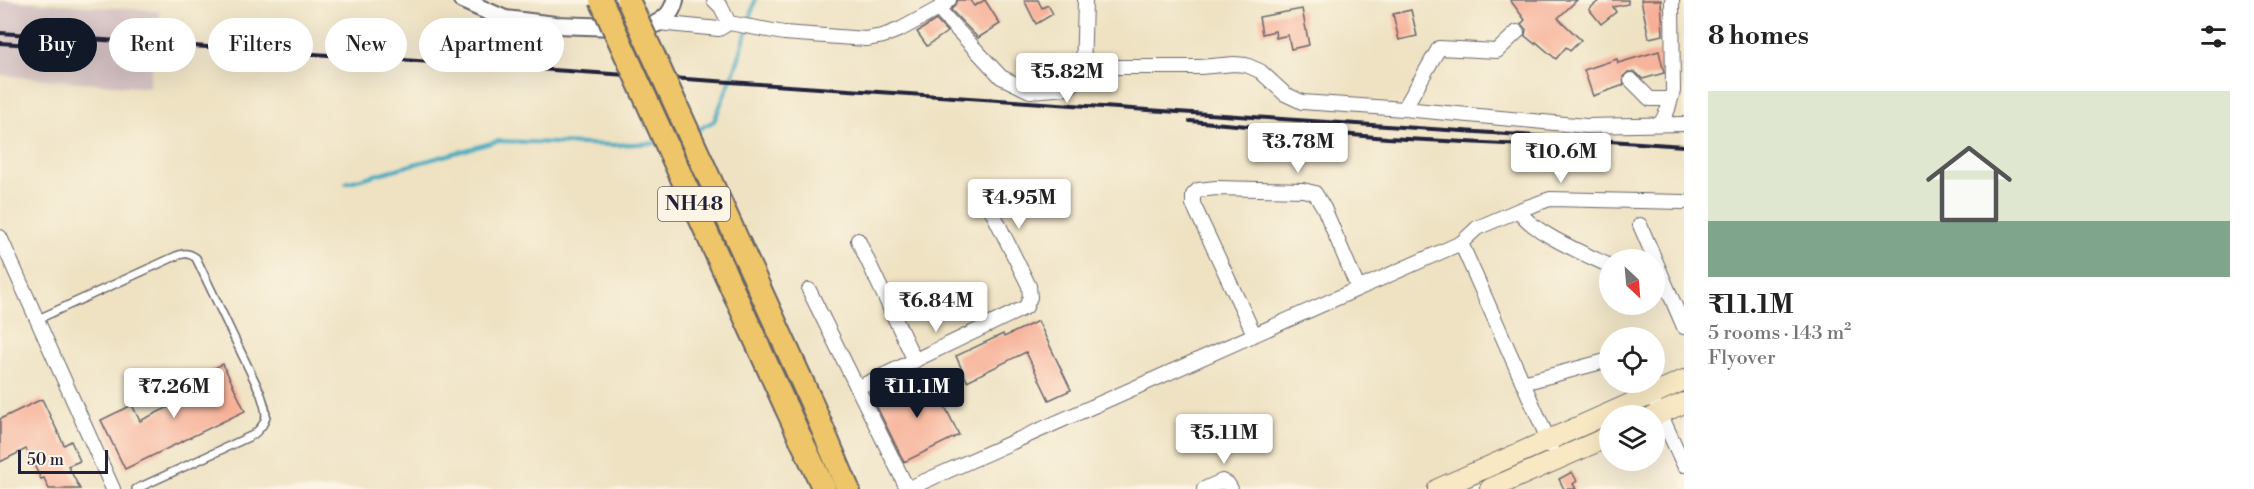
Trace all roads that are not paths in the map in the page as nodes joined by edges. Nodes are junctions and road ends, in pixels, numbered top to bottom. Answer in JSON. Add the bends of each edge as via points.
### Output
{"nodes":[{"id":1,"x":462,"y":0,"type":"edge"},
{"id":2,"x":601,"y":0,"type":"edge"},
{"id":3,"x":628,"y":0,"type":"edge"},
{"id":4,"x":675,"y":0,"type":"edge"},
{"id":5,"x":714,"y":0,"type":"edge"},
{"id":6,"x":1085,"y":0,"type":"edge"},
{"id":7,"x":1672,"y":0,"type":"edge"},
{"id":8,"x":943,"y":4,"type":"edge"},
{"id":9,"x":658,"y":23,"type":"junction"},
{"id":10,"x":731,"y":24,"type":"junction"},
{"id":11,"x":1517,"y":32,"type":"dead end"},
{"id":12,"x":1083,"y":75,"type":"junction"},
{"id":13,"x":1631,"y":80,"type":"dead end"},
{"id":14,"x":1671,"y":99,"type":"junction"},
{"id":15,"x":1404,"y":109,"type":"junction"},
{"id":16,"x":1661,"y":123,"type":"junction"},
{"id":17,"x":1684,"y":124,"type":"edge"},
{"id":18,"x":981,"y":189,"type":"dead end"},
{"id":19,"x":1684,"y":202,"type":"edge"},
{"id":20,"x":1518,"y":210,"type":"junction"},
{"id":21,"x":1641,"y":225,"type":"dead end"},
{"id":22,"x":0,"y":237,"type":"edge"},
{"id":23,"x":858,"y":240,"type":"dead end"},
{"id":24,"x":1461,"y":243,"type":"junction"},
{"id":25,"x":1599,"y":260,"type":"edge"},
{"id":26,"x":1358,"y":288,"type":"junction"},
{"id":27,"x":808,"y":290,"type":"dead end"},
{"id":28,"x":36,"y":320,"type":"junction"},
{"id":29,"x":1684,"y":327,"type":"edge"},
{"id":30,"x":1254,"y":334,"type":"junction"},
{"id":31,"x":915,"y":361,"type":"junction"},
{"id":32,"x":1599,"y":363,"type":"edge"},
{"id":33,"x":1684,"y":380,"type":"edge"},
{"id":34,"x":1523,"y":383,"type":"junction"},
{"id":35,"x":857,"y":388,"type":"junction"},
{"id":36,"x":1652,"y":394,"type":"junction"},
{"id":37,"x":1684,"y":403,"type":"edge"},
{"id":38,"x":1655,"y":405,"type":"edge"},
{"id":39,"x":1665,"y":411,"type":"edge"},
{"id":40,"x":1665,"y":430,"type":"edge"},
{"id":41,"x":1548,"y":440,"type":"junction"},
{"id":42,"x":1599,"y":441,"type":"edge"},
{"id":43,"x":1557,"y":459,"type":"junction"},
{"id":44,"x":1684,"y":465,"type":"edge"},
{"id":45,"x":1521,"y":483,"type":"edge"},
{"id":46,"x":850,"y":487,"type":"edge"},
{"id":47,"x":907,"y":488,"type":"edge"},
{"id":48,"x":1442,"y":488,"type":"edge"},
{"id":49,"x":113,"y":489,"type":"edge"},
{"id":50,"x":136,"y":489,"type":"edge"},
{"id":51,"x":824,"y":489,"type":"edge"},
{"id":52,"x":1204,"y":489,"type":"edge"},
{"id":53,"x":1230,"y":489,"type":"edge"},
{"id":54,"x":1490,"y":489,"type":"edge"}],
"edges":[{"from":1,"to":9,"type":"street","via":[[505,19],[555,25],[646,28]]},
{"from":2,"to":51,"type":"highway","number":"NH48","bridge":true},
{"from":3,"to":46,"type":"highway","number":"NH48","bridge":true},
{"from":4,"to":9,"type":"street","via":[[670,14]]},
{"from":5,"to":10,"type":"street"},
{"from":6,"to":12,"type":"street"},
{"from":7,"to":14,"type":"street"},
{"from":8,"to":10,"type":"street","via":[[901,29],[866,39],[784,33]]},
{"from":8,"to":12,"type":"street","via":[[1001,77],[1030,91],[1068,88]]},
{"from":9,"to":10,"type":"street","via":[[718,29]]},
{"from":11,"to":15,"type":"street","via":[[1497,51],[1439,48]]},
{"from":12,"to":15,"type":"street","via":[[1117,66],[1246,65],[1302,102]]},
{"from":13,"to":14,"type":"street","via":[[1650,99]]},
{"from":14,"to":16,"type":"street"},
{"from":15,"to":16,"type":"street","via":[[1586,126]]},
{"from":16,"to":17,"type":"street"},
{"from":18,"to":31,"type":"street","via":[[1029,286],[1026,308]]},
{"from":19,"to":20,"type":"street","via":[[1550,199]]},
{"from":20,"to":24,"type":"street","via":[[1477,228]]},
{"from":20,"to":25,"type":"street","via":[[1538,229]]},
{"from":21,"to":29,"type":"street"},
{"from":22,"to":28,"type":"street"},
{"from":23,"to":31,"type":"street"},
{"from":24,"to":26,"type":"street"},
{"from":24,"to":34,"type":"street"},
{"from":26,"to":30,"type":"street"},
{"from":26,"to":30,"type":"street","via":[[1315,193],[1198,190],[1193,195],[1193,204]]},
{"from":27,"to":35,"type":"street"},
{"from":28,"to":49,"type":"street"},
{"from":28,"to":50,"type":"lane","via":[[174,256],[189,254],[196,258],[267,414],[263,427],[253,435]]},
{"from":30,"to":47,"type":"street"},
{"from":31,"to":35,"type":"street"},
{"from":32,"to":34,"type":"street"},
{"from":33,"to":36,"type":"main road"},
{"from":34,"to":41,"type":"street"},
{"from":35,"to":47,"type":"street"},
{"from":36,"to":38,"type":"street"},
{"from":36,"to":41,"type":"main road"},
{"from":37,"to":39,"type":"main road"},
{"from":40,"to":44,"type":"street"},
{"from":41,"to":43,"type":"street"},
{"from":41,"to":48,"type":"main road"},
{"from":42,"to":43,"type":"main road"},
{"from":43,"to":45,"type":"main road"},
{"from":45,"to":54,"type":"main road"},
{"from":52,"to":53,"type":"street","via":[[1222,481]]}]}
